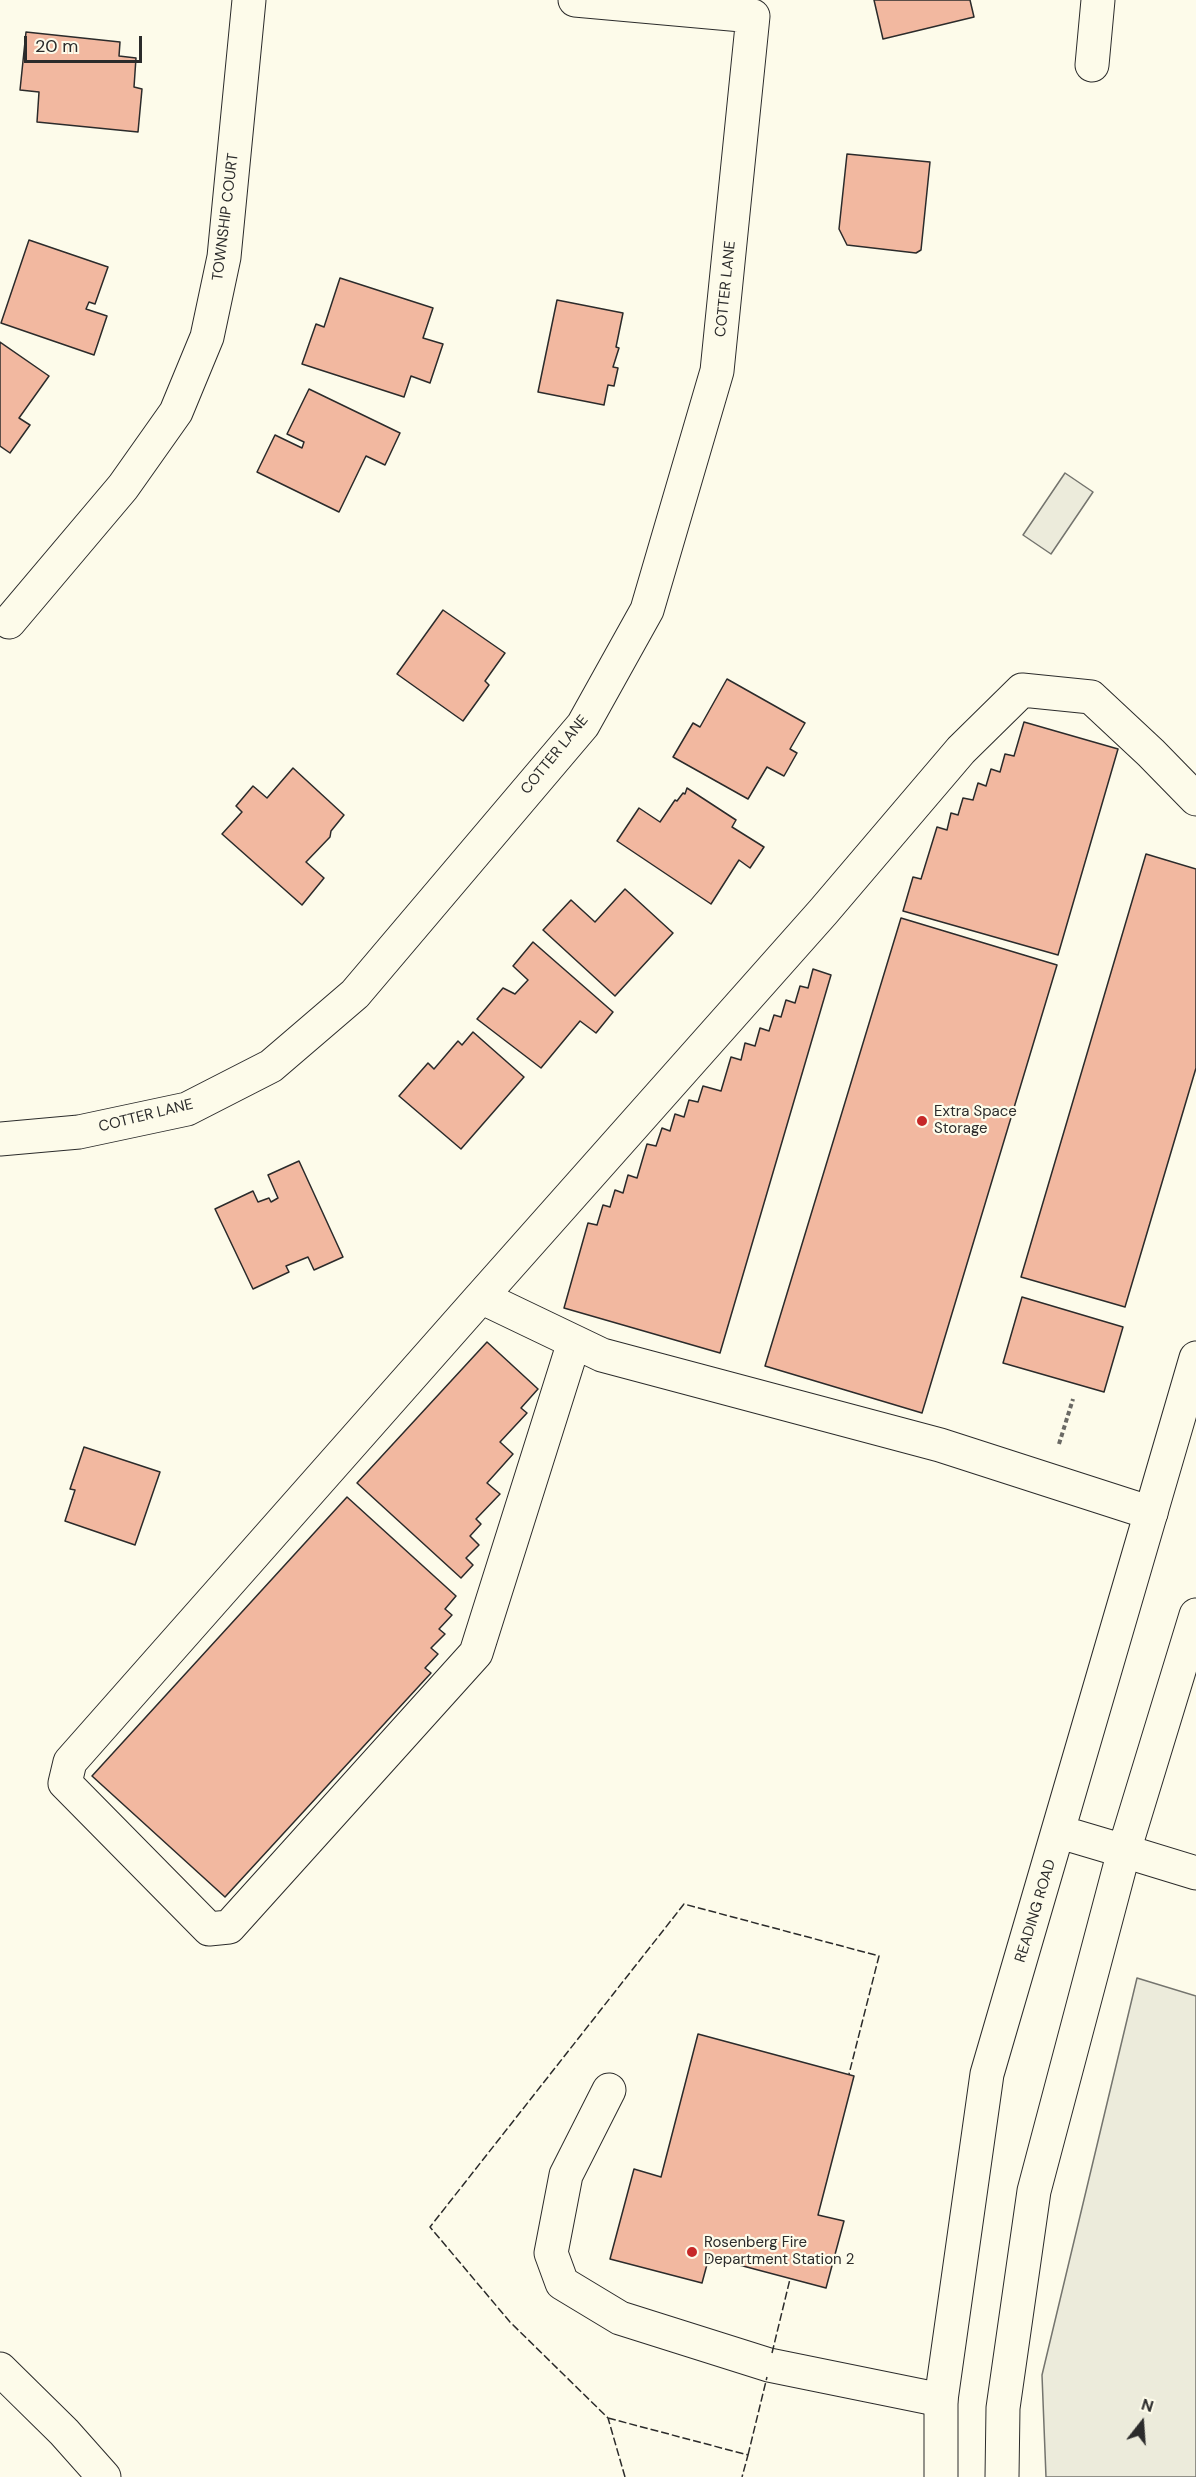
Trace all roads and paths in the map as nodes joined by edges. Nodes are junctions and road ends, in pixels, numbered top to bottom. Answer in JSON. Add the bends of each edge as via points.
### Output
{"nodes":[{"id":1,"x":249,"y":0,"type":"edge"},
{"id":2,"x":575,"y":0,"type":"edge"},
{"id":3,"x":1098,"y":0,"type":"edge"},
{"id":4,"x":1092,"y":65,"type":"dead end"},
{"id":5,"x":9,"y":621,"type":"dead end"},
{"id":6,"x":1196,"y":799,"type":"edge"},
{"id":7,"x":0,"y":1139,"type":"edge"},
{"id":8,"x":481,"y":1298,"type":"junction"},
{"id":9,"x":574,"y":1342,"type":"junction"},
{"id":10,"x":1196,"y":1358,"type":"edge"},
{"id":11,"x":1072,"y":1399,"type":"dead end"},
{"id":12,"x":1048,"y":1480,"type":"junction"},
{"id":13,"x":1151,"y":1513,"type":"junction"},
{"id":14,"x":1196,"y":1615,"type":"edge"},
{"id":15,"x":1060,"y":1832,"type":"junction"},
{"id":16,"x":1124,"y":1851,"type":"junction"},
{"id":17,"x":1196,"y":1873,"type":"edge"},
{"id":18,"x":609,"y":2090,"type":"dead end"},
{"id":19,"x":0,"y":2369,"type":"edge"},
{"id":20,"x":941,"y":2400,"type":"junction"},
{"id":21,"x":104,"y":2477,"type":"edge"},
{"id":22,"x":941,"y":2477,"type":"edge"},
{"id":23,"x":1002,"y":2477,"type":"edge"}],
"edges":[{"from":1,"to":5,"type":"street","name":"TOWNSHIP COURT","via":[[224,257],[207,337],[176,412],[123,487]]},
{"from":2,"to":7,"type":"street","name":"COTTER LANE","via":[[753,16],[717,371],[647,610],[583,725],[354,994],[271,1066],[187,1109],[80,1132]]},
{"from":3,"to":4,"type":"street"},
{"from":6,"to":8,"type":"street","via":[[1091,697],[1022,690],[962,750],[824,912]]},
{"from":8,"to":9,"type":"street"},
{"from":8,"to":9,"type":"street","via":[[70,1762],[65,1783],[209,1929],[229,1927],[476,1653]]},
{"from":9,"to":12,"type":"street","via":[[602,1356],[940,1444]]},
{"from":10,"to":13,"type":"street","name":"READING ROAD"},
{"from":11,"to":12,"type":"path"},
{"from":12,"to":13,"type":"street"},
{"from":13,"to":15,"type":"street","name":"READING ROAD"},
{"from":14,"to":16,"type":"street"},
{"from":15,"to":16,"type":"street"},
{"from":15,"to":20,"type":"street","name":"READING ROAD","via":[[987,2074]]},
{"from":16,"to":17,"type":"street"},
{"from":16,"to":23,"type":"street","via":[[1034,2191],[1003,2408]]},
{"from":18,"to":20,"type":"street","via":[[566,2175],[551,2253],[562,2283],[620,2318],[769,2365]]},
{"from":19,"to":21,"type":"street"},
{"from":20,"to":22,"type":"street","name":"READING ROAD"}]}
